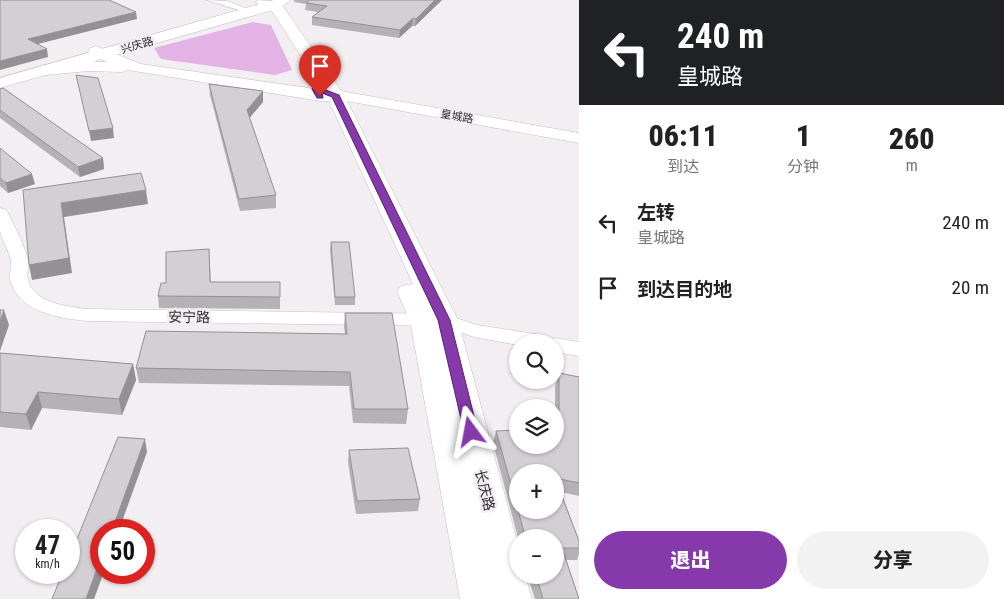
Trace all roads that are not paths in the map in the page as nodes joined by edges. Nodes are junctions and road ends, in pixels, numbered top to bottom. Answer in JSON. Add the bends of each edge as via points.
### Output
{"nodes":[{"id":1,"x":210,"y":0,"type":"edge"},
{"id":2,"x":263,"y":5,"type":"edge"},
{"id":3,"x":107,"y":51,"type":"junction"},
{"id":4,"x":137,"y":68,"type":"junction"},
{"id":5,"x":46,"y":70,"type":"junction"},
{"id":6,"x":0,"y":78,"type":"edge"},
{"id":7,"x":0,"y":83,"type":"edge"},
{"id":8,"x":324,"y":94,"type":"junction"},
{"id":9,"x":579,"y":138,"type":"edge"},
{"id":10,"x":0,"y":213,"type":"edge"},
{"id":11,"x":434,"y":320,"type":"junction"},
{"id":12,"x":509,"y":337,"type":"edge"},
{"id":13,"x":564,"y":346,"type":"edge"},
{"id":14,"x":579,"y":349,"type":"edge"},
{"id":15,"x":482,"y":599,"type":"edge"},
{"id":16,"x":511,"y":599,"type":"edge"}],
"edges":[{"from":1,"to":2,"type":"street"},
{"from":2,"to":3,"type":"main road","name":"兴庆路"},
{"from":2,"to":8,"type":"main road","name":"长庆路"},
{"from":3,"to":4,"type":"main road","name":"皇城路"},
{"from":3,"to":5,"type":"main road","name":"兴庆路"},
{"from":3,"to":6,"type":"main road","name":"兴庆路"},
{"from":3,"to":8,"type":"main road","name":"皇城路"},
{"from":4,"to":5,"type":"main road","via":[[88,66]]},
{"from":4,"to":8,"type":"main road","name":"皇城路"},
{"from":5,"to":7,"type":"main road","name":"兴庆路"},
{"from":8,"to":9,"type":"street","name":"皇城路"},
{"from":8,"to":11,"type":"main road","name":"长庆路"},
{"from":10,"to":11,"type":"street","name":"安宁路","via":[[20,263],[18,278],[24,292],[39,304],[60,312]]},
{"from":11,"to":12,"type":"street","name":"安宁路"},
{"from":11,"to":15,"type":"main road"},
{"from":11,"to":16,"type":"main road","name":"长庆路"},
{"from":13,"to":14,"type":"street"}]}
